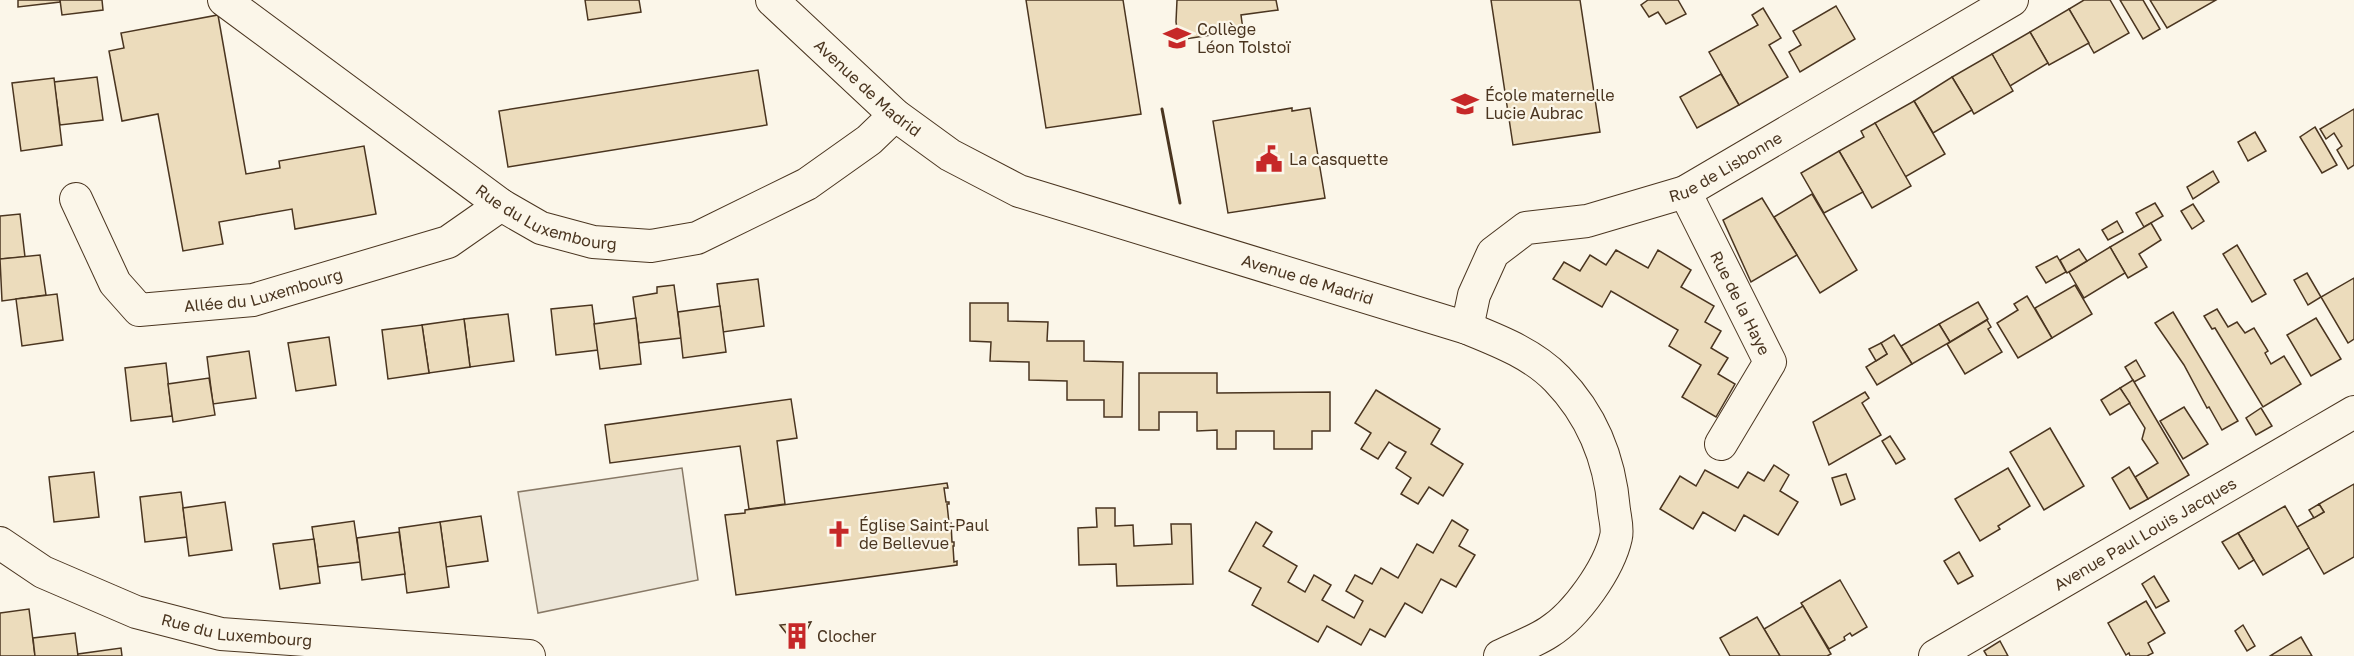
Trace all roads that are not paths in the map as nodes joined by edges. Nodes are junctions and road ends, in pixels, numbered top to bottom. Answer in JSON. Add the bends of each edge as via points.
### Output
{"nodes":[{"id":1,"x":224,"y":0,"type":"edge"},
{"id":2,"x":772,"y":0,"type":"edge"},
{"id":3,"x":2012,"y":0,"type":"edge"},
{"id":4,"x":895,"y":115,"type":"junction"},
{"id":5,"x":1693,"y":187,"type":"junction"},
{"id":6,"x":76,"y":199,"type":"dead end"},
{"id":7,"x":501,"y":206,"type":"junction"},
{"id":8,"x":1467,"y":328,"type":"junction"},
{"id":9,"x":2354,"y":412,"type":"edge"},
{"id":10,"x":1721,"y":444,"type":"dead end"},
{"id":11,"x":0,"y":543,"type":"edge"},
{"id":12,"x":529,"y":656,"type":"edge"},
{"id":13,"x":1500,"y":656,"type":"edge"},
{"id":14,"x":1935,"y":656,"type":"edge"}],
"edges":[{"from":1,"to":7,"type":"street","name":"Rue du Luxembourg"},
{"from":2,"to":4,"type":"street","name":"Avenue de Madrid"},
{"from":3,"to":5,"type":"street","name":"Rue de Lisbonne"},
{"from":4,"to":7,"type":"street","name":"Rue du Luxembourg","via":[[869,140],[807,184],[698,238],[651,246],[593,242],[541,228]]},
{"from":4,"to":8,"type":"street","name":"Avenue de Madrid","via":[[950,155],[1019,191]]},
{"from":5,"to":8,"type":"street","name":"Rue de Lisbonne","via":[[1587,221],[1526,228],[1494,253],[1474,295]]},
{"from":5,"to":10,"type":"street","name":"Rue de la Haye","via":[[1770,362]]},
{"from":6,"to":7,"type":"street","name":"Allée du Luxembourg","via":[[115,283],[140,310],[254,300],[448,242]]},
{"from":8,"to":13,"type":"street","name":"Avenue de Madrid","via":[[1520,351],[1556,378],[1586,414],[1599,442],[1613,499],[1616,536],[1599,577],[1577,607],[1550,632]]},
{"from":9,"to":14,"type":"street","name":"Avenue Paul Louis Jacques"},
{"from":11,"to":12,"type":"street","name":"Rue du Luxembourg","via":[[44,572],[136,612],[221,634]]}]}
